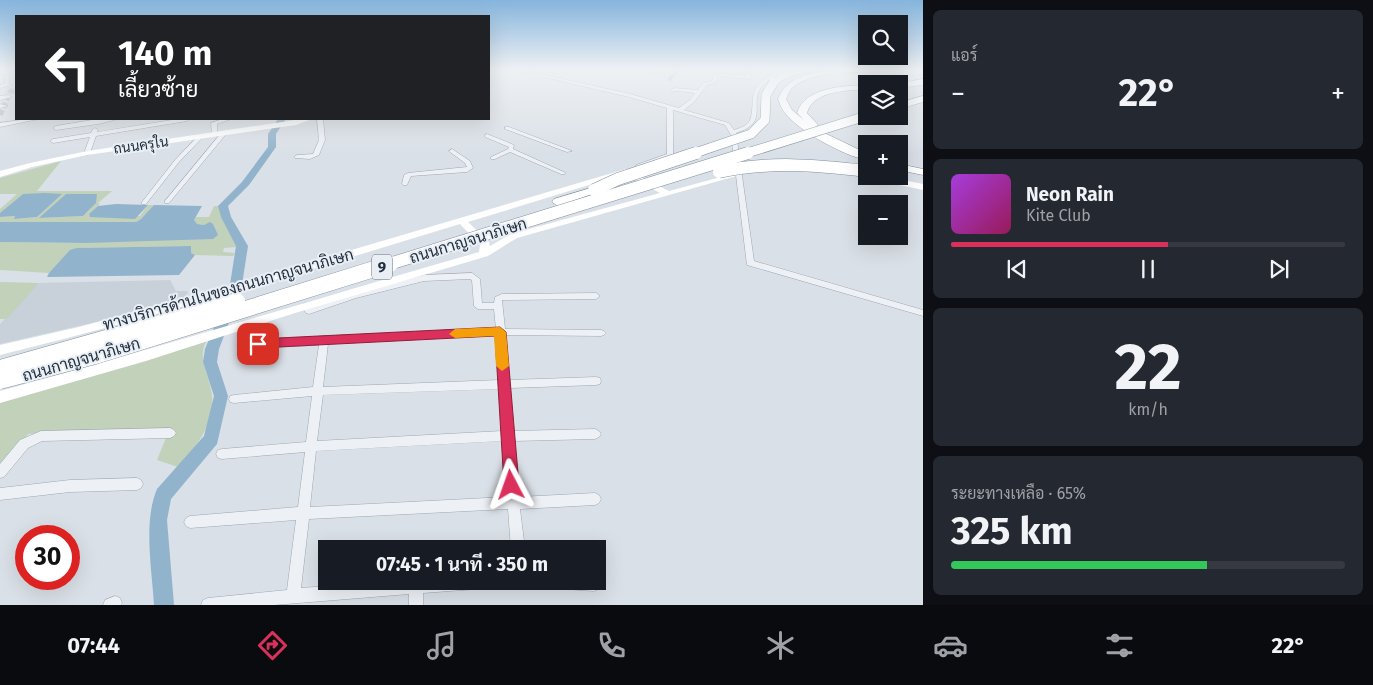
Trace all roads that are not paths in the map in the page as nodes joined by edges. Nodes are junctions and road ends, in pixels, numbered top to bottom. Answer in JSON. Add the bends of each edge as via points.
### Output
{"nodes":[{"id":1,"x":629,"y":97,"type":"edge"},
{"id":2,"x":695,"y":97,"type":"edge"},
{"id":3,"x":756,"y":97,"type":"edge"},
{"id":4,"x":764,"y":97,"type":"edge"},
{"id":5,"x":785,"y":97,"type":"edge"},
{"id":6,"x":814,"y":97,"type":"edge"},
{"id":7,"x":923,"y":99,"type":"edge"},
{"id":8,"x":908,"y":103,"type":"edge"},
{"id":9,"x":670,"y":107,"type":"junction"},
{"id":10,"x":680,"y":110,"type":"junction"},
{"id":11,"x":858,"y":112,"type":"edge"},
{"id":12,"x":858,"y":118,"type":"edge"},
{"id":13,"x":30,"y":120,"type":"edge"},
{"id":14,"x":181,"y":120,"type":"edge"},
{"id":15,"x":224,"y":120,"type":"edge"},
{"id":16,"x":303,"y":120,"type":"edge"},
{"id":17,"x":320,"y":120,"type":"edge"},
{"id":18,"x":98,"y":121,"type":"edge"},
{"id":19,"x":0,"y":125,"type":"edge"},
{"id":20,"x":56,"y":128,"type":"dead end"},
{"id":21,"x":507,"y":128,"type":"dead end"},
{"id":22,"x":733,"y":132,"type":"junction"},
{"id":23,"x":224,"y":133,"type":"junction"},
{"id":24,"x":93,"y":134,"type":"junction"},
{"id":25,"x":214,"y":135,"type":"junction"},
{"id":26,"x":201,"y":136,"type":"junction"},
{"id":27,"x":487,"y":136,"type":"dead end"},
{"id":28,"x":53,"y":141,"type":"dead end"},
{"id":29,"x":758,"y":146,"type":"junction"},
{"id":30,"x":858,"y":146,"type":"edge"},
{"id":31,"x":510,"y":150,"type":"junction"},
{"id":32,"x":452,"y":151,"type":"dead end"},
{"id":33,"x":569,"y":151,"type":"dead end"},
{"id":34,"x":87,"y":153,"type":"junction"},
{"id":35,"x":858,"y":153,"type":"edge"},
{"id":36,"x":297,"y":157,"type":"dead end"},
{"id":37,"x":493,"y":158,"type":"dead end"},
{"id":38,"x":908,"y":161,"type":"edge"},
{"id":39,"x":923,"y":163,"type":"edge"},
{"id":40,"x":908,"y":169,"type":"edge"},
{"id":41,"x":858,"y":170,"type":"edge"},
{"id":42,"x":626,"y":171,"type":"junction"},
{"id":43,"x":923,"y":172,"type":"edge"},
{"id":44,"x":563,"y":173,"type":"dead end"},
{"id":45,"x":740,"y":173,"type":"junction"},
{"id":46,"x":0,"y":174,"type":"edge"},
{"id":47,"x":858,"y":175,"type":"edge"},
{"id":48,"x":908,"y":176,"type":"edge"},
{"id":49,"x":923,"y":178,"type":"edge"},
{"id":50,"x":405,"y":184,"type":"dead end"},
{"id":51,"x":908,"y":184,"type":"edge"},
{"id":52,"x":923,"y":187,"type":"edge"},
{"id":53,"x":594,"y":190,"type":"junction"},
{"id":54,"x":668,"y":194,"type":"junction"},
{"id":55,"x":167,"y":202,"type":"dead end"},
{"id":56,"x":144,"y":203,"type":"dead end"},
{"id":57,"x":462,"y":221,"type":"junction"},
{"id":58,"x":503,"y":230,"type":"junction"},
{"id":59,"x":484,"y":254,"type":"junction"},
{"id":60,"x":423,"y":275,"type":"junction"},
{"id":61,"x":596,"y":296,"type":"dead end"},
{"id":62,"x":498,"y":306,"type":"junction"},
{"id":63,"x":923,"y":313,"type":"edge"},
{"id":64,"x":500,"y":332,"type":"junction"},
{"id":65,"x":601,"y":333,"type":"dead end"},
{"id":66,"x":324,"y":340,"type":"junction"},
{"id":67,"x":242,"y":345,"type":"dead end"},
{"id":68,"x":0,"y":350,"type":"edge"},
{"id":69,"x":0,"y":368,"type":"edge"},
{"id":70,"x":596,"y":381,"type":"dead end"},
{"id":71,"x":0,"y":382,"type":"edge"},
{"id":72,"x":503,"y":383,"type":"junction"},
{"id":73,"x":318,"y":391,"type":"junction"},
{"id":74,"x":0,"y":397,"type":"edge"},
{"id":75,"x":234,"y":399,"type":"dead end"},
{"id":76,"x":170,"y":433,"type":"dead end"},
{"id":77,"x":595,"y":434,"type":"dead end"},
{"id":78,"x":508,"y":435,"type":"junction"},
{"id":79,"x":312,"y":446,"type":"junction"},
{"id":80,"x":222,"y":454,"type":"dead end"},
{"id":81,"x":0,"y":474,"type":"edge"},
{"id":82,"x":137,"y":484,"type":"dead end"},
{"id":83,"x":0,"y":494,"type":"edge"},
{"id":84,"x":595,"y":499,"type":"dead end"},
{"id":85,"x":513,"y":501,"type":"junction"},
{"id":86,"x":303,"y":512,"type":"junction"},
{"id":87,"x":190,"y":522,"type":"dead end"},
{"id":88,"x":517,"y":540,"type":"edge"},
{"id":89,"x":367,"y":590,"type":"edge"},
{"id":90,"x":416,"y":590,"type":"edge"},
{"id":91,"x":293,"y":596,"type":"junction"},
{"id":92,"x":208,"y":605,"type":"edge"},
{"id":93,"x":416,"y":605,"type":"edge"}],
"edges":[{"from":1,"to":9,"type":"street"},
{"from":2,"to":10,"type":"street"},
{"from":3,"to":22,"type":"street","via":[[754,119],[746,128]]},
{"from":4,"to":53,"type":"highway","bridge":true,"via":[[765,120],[751,134]]},
{"from":5,"to":35,"type":"highway","via":[[787,109],[810,131]]},
{"from":6,"to":30,"type":"highway","via":[[802,107],[807,120],[818,129]]},
{"from":7,"to":8,"type":"highway"},
{"from":9,"to":10,"type":"street"},
{"from":9,"to":42,"type":"street","via":[[670,155]]},
{"from":10,"to":22,"type":"street","via":[[729,125]]},
{"from":11,"to":29,"type":"highway"},
{"from":12,"to":29,"type":"highway","bridge":true},
{"from":13,"to":19,"type":"street"},
{"from":14,"to":24,"type":"street"},
{"from":15,"to":25,"type":"street","via":[[214,123]]},
{"from":16,"to":23,"type":"main road","name":"ถนนครุใน"},
{"from":17,"to":36,"type":"street","via":[[322,140],[316,155]]},
{"from":18,"to":20,"type":"street"},
{"from":18,"to":24,"type":"street"},
{"from":21,"to":33,"type":"street"},
{"from":22,"to":45,"type":"street"},
{"from":23,"to":25,"type":"main road","name":"ถนนครุใน"},
{"from":23,"to":55,"type":"street"},
{"from":24,"to":28,"type":"street"},
{"from":24,"to":34,"type":"street"},
{"from":25,"to":26,"type":"main road","name":"ถนนครุใน"},
{"from":26,"to":34,"type":"main road","name":"ถนนครุใน"},
{"from":26,"to":56,"type":"street"},
{"from":27,"to":31,"type":"street","via":[[510,145]]},
{"from":29,"to":53,"type":"highway","name":"ถนนกาญจนาภิเษก","number":"9","bridge":true},
{"from":29,"to":58,"type":"highway","name":"ถนนกาญจนาภิเษก","number":"9","bridge":true},
{"from":31,"to":37,"type":"street"},
{"from":31,"to":44,"type":"street"},
{"from":32,"to":50,"type":"street","via":[[468,162],[470,168],[410,174]]},
{"from":34,"to":46,"type":"main road","name":"ถนนครุใน"},
{"from":38,"to":39,"type":"highway"},
{"from":40,"to":43,"type":"highway"},
{"from":41,"to":58,"type":"highway","bridge":true,"via":[[777,164],[735,167]]},
{"from":42,"to":54,"type":"main road"},
{"from":42,"to":57,"type":"main road","name":"ทางบริการด้านในของถนนกาญจนาภิเษก"},
{"from":45,"to":47,"type":"main road","via":[[792,169]]},
{"from":45,"to":54,"type":"main road"},
{"from":45,"to":63,"type":"street","via":[[750,263]]},
{"from":48,"to":49,"type":"highway"},
{"from":51,"to":52,"type":"main road"},
{"from":53,"to":69,"type":"highway","name":"ถนนกาญจนาภิเษก","number":"9","bridge":true,"via":[[220,307]]},
{"from":54,"to":59,"type":"main road","via":[[510,237]]},
{"from":57,"to":59,"type":"main road","via":[[485,244]]},
{"from":57,"to":68,"type":"main road","name":"ทางบริการด้านในของถนนกาญจนาภิเษก","via":[[234,288]]},
{"from":58,"to":71,"type":"highway","name":"ถนนกาญจนาภิเษก","number":"9","bridge":true,"via":[[96,356]]},
{"from":59,"to":60,"type":"main road"},
{"from":60,"to":62,"type":"street","via":[[475,277],[478,306]]},
{"from":60,"to":74,"type":"main road","via":[[305,306],[100,370]]},
{"from":61,"to":62,"type":"street","via":[[501,297]]},
{"from":62,"to":64,"type":"street"},
{"from":64,"to":65,"type":"street"},
{"from":64,"to":66,"type":"street"},
{"from":64,"to":72,"type":"street"},
{"from":66,"to":67,"type":"street"},
{"from":66,"to":73,"type":"street"},
{"from":70,"to":72,"type":"street"},
{"from":72,"to":73,"type":"street"},
{"from":72,"to":78,"type":"street"},
{"from":73,"to":75,"type":"street"},
{"from":73,"to":79,"type":"street"},
{"from":76,"to":81,"type":"street","via":[[41,436],[24,444]]},
{"from":77,"to":78,"type":"street"},
{"from":78,"to":79,"type":"street"},
{"from":78,"to":85,"type":"street"},
{"from":79,"to":80,"type":"street"},
{"from":79,"to":86,"type":"street"},
{"from":82,"to":83,"type":"street","via":[[70,486]]},
{"from":84,"to":85,"type":"street"},
{"from":85,"to":86,"type":"street"},
{"from":85,"to":88,"type":"street"},
{"from":86,"to":87,"type":"street"},
{"from":86,"to":91,"type":"street"},
{"from":89,"to":91,"type":"street"},
{"from":90,"to":93,"type":"street"},
{"from":91,"to":92,"type":"street"}]}
